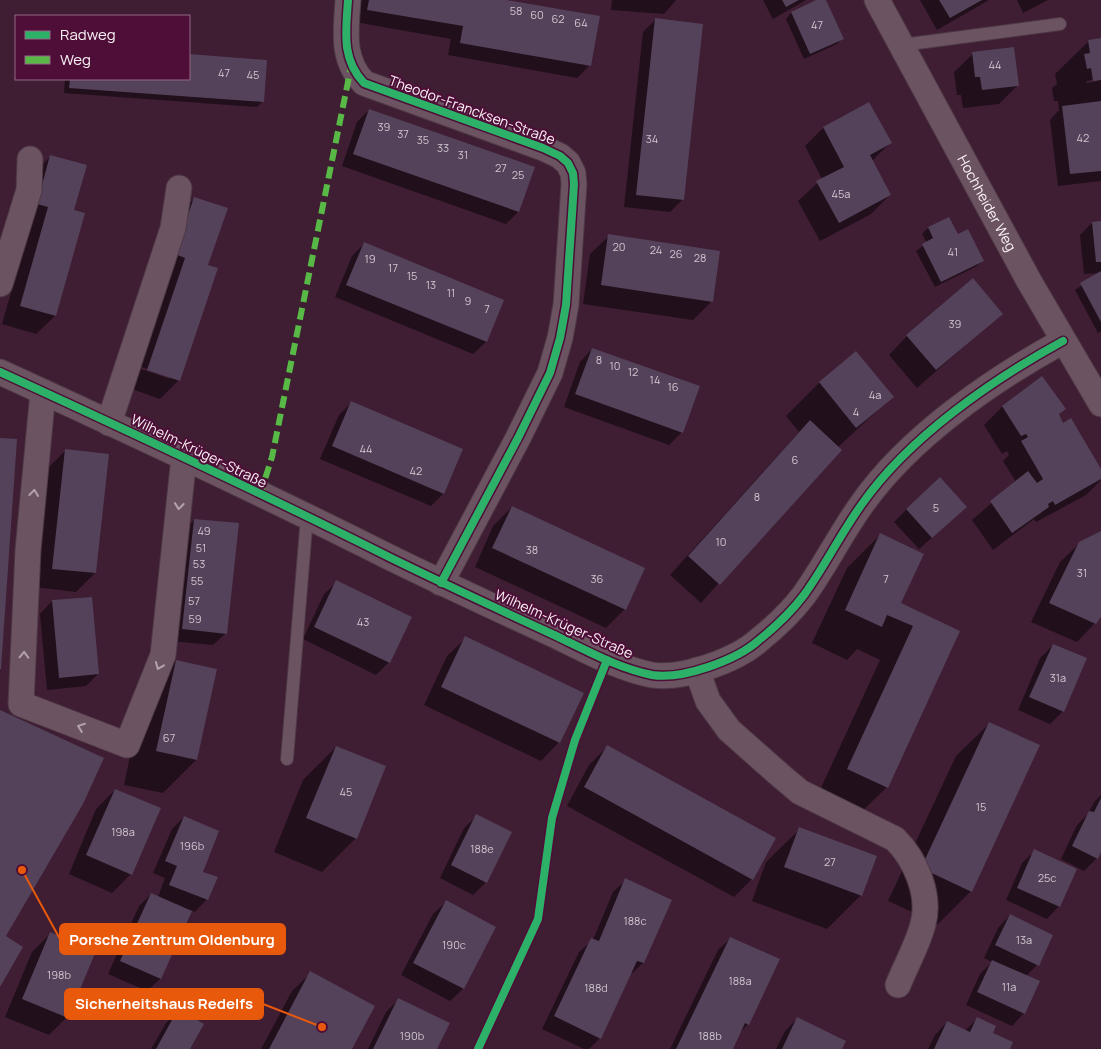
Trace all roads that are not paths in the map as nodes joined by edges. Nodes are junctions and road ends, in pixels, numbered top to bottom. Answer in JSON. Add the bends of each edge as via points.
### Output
{"nodes":[{"id":1,"x":348,"y":0,"type":"edge"},
{"id":2,"x":877,"y":0,"type":"edge"},
{"id":3,"x":1060,"y":24,"type":"dead end"},
{"id":4,"x":902,"y":46,"type":"junction"},
{"id":5,"x":30,"y":159,"type":"dead end"},
{"id":6,"x":179,"y":188,"type":"dead end"},
{"id":7,"x":0,"y":284,"type":"edge"},
{"id":8,"x":1063,"y":341,"type":"junction"},
{"id":9,"x":0,"y":372,"type":"edge"},
{"id":10,"x":43,"y":392,"type":"junction"},
{"id":11,"x":1101,"y":404,"type":"edge"},
{"id":12,"x":109,"y":422,"type":"junction"},
{"id":13,"x":184,"y":457,"type":"junction"},
{"id":14,"x":307,"y":516,"type":"junction"},
{"id":15,"x":441,"y":583,"type":"junction"},
{"id":16,"x":697,"y":670,"type":"junction"},
{"id":17,"x":287,"y":758,"type":"dead end"},
{"id":18,"x":898,"y":985,"type":"dead end"}],
"edges":[{"from":1,"to":15,"type":"street","name":"Theodor-Francksen-Straße","via":[[347,56],[364,83],[543,148],[560,156],[572,173],[574,204],[566,305],[550,373]]},
{"from":2,"to":4,"type":"street","name":"Hochheider Weg"},
{"from":3,"to":4,"type":"lane"},
{"from":4,"to":8,"type":"street","name":"Hochheider Weg"},
{"from":5,"to":7,"type":"street","via":[[29,190]]},
{"from":6,"to":12,"type":"street","name":"Wilhelm-Krüger-Straße","via":[[173,228]]},
{"from":8,"to":11,"type":"street","name":"Hochheider Weg"},
{"from":8,"to":16,"type":"street","name":"Wilhelm-Krüger-Straße","via":[[1019,365],[983,390],[896,461],[862,503],[799,601],[757,642],[728,659]]},
{"from":9,"to":10,"type":"street","name":"Wilhelm-Krüger-Straße"},
{"from":10,"to":12,"type":"street","name":"Wilhelm-Krüger-Straße"},
{"from":13,"to":10,"type":"street","name":"Wilhelm-Krüger-Straße","one_way":true,"via":[[163,655],[127,745],[22,704],[28,550]]},
{"from":12,"to":13,"type":"street","name":"Wilhelm-Krüger-Straße"},
{"from":13,"to":14,"type":"street","name":"Wilhelm-Krüger-Straße"},
{"from":14,"to":15,"type":"street","name":"Wilhelm-Krüger-Straße"},
{"from":14,"to":17,"type":"lane"},
{"from":15,"to":16,"type":"street","name":"Wilhelm-Krüger-Straße","via":[[607,660],[652,675],[669,676]]},
{"from":16,"to":18,"type":"street","via":[[708,701],[729,730],[781,776],[800,792],[895,839],[907,851],[924,896],[924,923]]}]}
